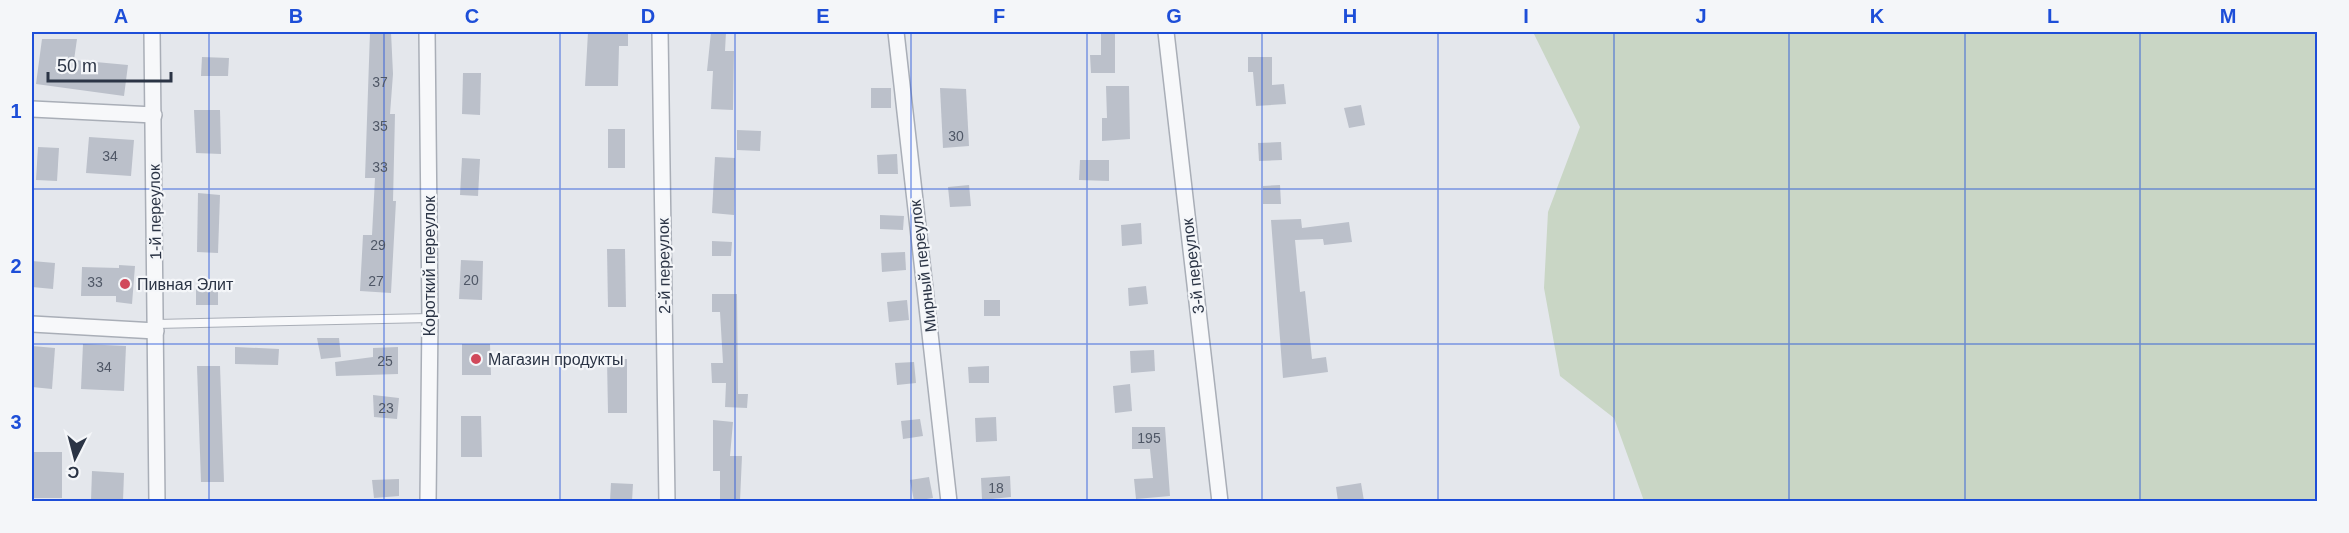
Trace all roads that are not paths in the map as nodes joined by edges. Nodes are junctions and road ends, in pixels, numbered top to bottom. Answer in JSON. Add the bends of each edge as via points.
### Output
{"nodes":[{"id":1,"x":152,"y":32,"type":"edge"},
{"id":2,"x":427,"y":32,"type":"edge"},
{"id":3,"x":660,"y":32,"type":"edge"},
{"id":4,"x":896,"y":32,"type":"edge"},
{"id":5,"x":1166,"y":32,"type":"edge"},
{"id":6,"x":32,"y":109,"type":"edge"},
{"id":7,"x":153,"y":115,"type":"junction"},
{"id":8,"x":430,"y":318,"type":"junction"},
{"id":9,"x":32,"y":324,"type":"edge"},
{"id":10,"x":156,"y":328,"type":"junction"},
{"id":11,"x":157,"y":501,"type":"edge"},
{"id":12,"x":428,"y":501,"type":"edge"},
{"id":13,"x":667,"y":501,"type":"edge"},
{"id":14,"x":949,"y":501,"type":"edge"},
{"id":15,"x":1220,"y":501,"type":"edge"}],
"edges":[{"from":1,"to":7,"type":"street","name":"1-й переулок"},
{"from":2,"to":8,"type":"street","name":"Короткий переулок"},
{"from":3,"to":13,"type":"street","name":"2-й переулок"},
{"from":4,"to":14,"type":"street","name":"Мирный переулок"},
{"from":5,"to":15,"type":"street","name":"3-й переулок"},
{"from":6,"to":7,"type":"street"},
{"from":7,"to":10,"type":"street","name":"1-й переулок"},
{"from":8,"to":10,"type":"lane"},
{"from":8,"to":12,"type":"street","name":"Короткий переулок"},
{"from":9,"to":10,"type":"street"},
{"from":10,"to":11,"type":"street","name":"1-й переулок"}]}
